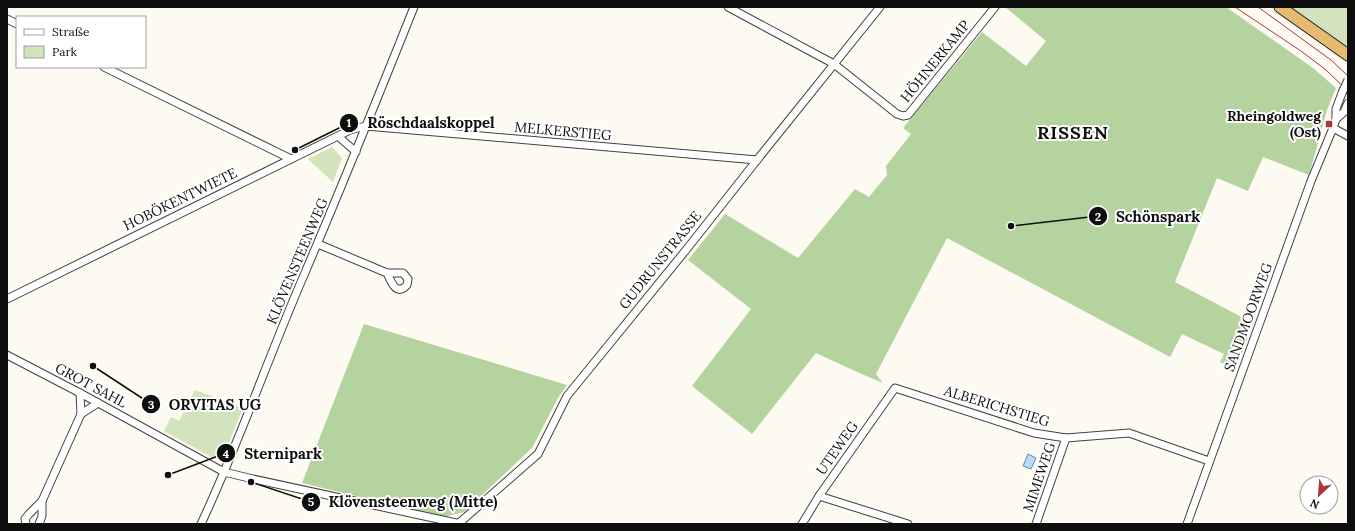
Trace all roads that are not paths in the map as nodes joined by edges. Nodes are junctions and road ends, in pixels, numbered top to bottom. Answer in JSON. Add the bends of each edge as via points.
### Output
{"nodes":[{"id":1,"x":414,"y":7,"type":"edge"},
{"id":2,"x":728,"y":7,"type":"edge"},
{"id":3,"x":880,"y":7,"type":"edge"},
{"id":4,"x":995,"y":7,"type":"edge"},
{"id":5,"x":1280,"y":7,"type":"edge"},
{"id":6,"x":7,"y":19,"type":"edge"},
{"id":7,"x":16,"y":24,"type":"edge"},
{"id":8,"x":1348,"y":55,"type":"edge"},
{"id":9,"x":834,"y":64,"type":"junction"},
{"id":10,"x":106,"y":68,"type":"edge"},
{"id":11,"x":1348,"y":79,"type":"edge"},
{"id":12,"x":1348,"y":103,"type":"edge"},
{"id":13,"x":1336,"y":119,"type":"junction"},
{"id":14,"x":366,"y":126,"type":"junction"},
{"id":15,"x":1333,"y":128,"type":"junction"},
{"id":16,"x":339,"y":136,"type":"junction"},
{"id":17,"x":1348,"y":136,"type":"edge"},
{"id":18,"x":356,"y":152,"type":"junction"},
{"id":19,"x":290,"y":159,"type":"junction"},
{"id":20,"x":757,"y":160,"type":"junction"},
{"id":21,"x":318,"y":244,"type":"junction"},
{"id":22,"x":387,"y":273,"type":"dead end"},
{"id":23,"x":7,"y":299,"type":"edge"},
{"id":24,"x":7,"y":355,"type":"edge"},
{"id":25,"x":895,"y":388,"type":"joint"},
{"id":26,"x":80,"y":392,"type":"junction"},
{"id":27,"x":98,"y":403,"type":"junction"},
{"id":28,"x":81,"y":414,"type":"junction"},
{"id":29,"x":1066,"y":438,"type":"junction"},
{"id":30,"x":1209,"y":461,"type":"junction"},
{"id":31,"x":224,"y":472,"type":"junction"},
{"id":32,"x":819,"y":496,"type":"junction"},
{"id":33,"x":42,"y":501,"type":"junction"},
{"id":34,"x":26,"y":524,"type":"edge"},
{"id":35,"x":39,"y":524,"type":"edge"},
{"id":36,"x":201,"y":524,"type":"edge"},
{"id":37,"x":459,"y":524,"type":"edge"},
{"id":38,"x":802,"y":524,"type":"edge"},
{"id":39,"x":908,"y":524,"type":"edge"},
{"id":40,"x":1036,"y":524,"type":"edge"},
{"id":41,"x":1186,"y":524,"type":"edge"}],
"edges":[{"from":1,"to":14,"type":"street","name":"KLÖVENSTEENWEG"},
{"from":2,"to":9,"type":"street"},
{"from":3,"to":9,"type":"street","name":"GUDRUNSTRASSE"},
{"from":4,"to":9,"type":"street","name":"HÖHNERKAMP","via":[[908,115],[897,114]]},
{"from":5,"to":8,"type":"highway"},
{"from":6,"to":7,"type":"street"},
{"from":9,"to":20,"type":"street","name":"GUDRUNSTRASSE"},
{"from":10,"to":19,"type":"street"},
{"from":11,"to":13,"type":"street","name":"SANDMOORWEG","bridge":true,"via":[[1336,109]]},
{"from":12,"to":13,"type":"street","name":"SANDMOORWEG","via":[[1344,112]]},
{"from":13,"to":15,"type":"street","name":"SANDMOORWEG"},
{"from":14,"to":16,"type":"street","name":"HOBÖKENTWIETE"},
{"from":14,"to":18,"type":"street","name":"KLÖVENSTEENWEG"},
{"from":14,"to":20,"type":"street","name":"MELKERSTIEG"},
{"from":15,"to":17,"type":"street"},
{"from":15,"to":30,"type":"street","name":"SANDMOORWEG","via":[[1311,181]]},
{"from":16,"to":18,"type":"street"},
{"from":16,"to":19,"type":"street","name":"HOBÖKENTWIETE"},
{"from":18,"to":21,"type":"street","name":"KLÖVENSTEENWEG"},
{"from":19,"to":23,"type":"street","name":"HOBÖKENTWIETE"},
{"from":20,"to":37,"type":"street","name":"GUDRUNSTRASSE","via":[[567,396],[538,454]]},
{"from":21,"to":22,"type":"street"},
{"from":21,"to":31,"type":"street","name":"KLÖVENSTEENWEG"},
{"from":24,"to":26,"type":"street","name":"GROT SAHL"},
{"from":25,"to":29,"type":"street","name":"ALBERICHSTIEG","via":[[1034,433]]},
{"from":25,"to":32,"type":"street","name":"UTEWEG"},
{"from":26,"to":27,"type":"street","name":"GROT SAHL"},
{"from":26,"to":28,"type":"street"},
{"from":27,"to":28,"type":"street"},
{"from":27,"to":31,"type":"street","name":"GROT SAHL"},
{"from":28,"to":33,"type":"street"},
{"from":29,"to":30,"type":"street","name":"ALBERICHSTIEG","via":[[1129,433]]},
{"from":29,"to":40,"type":"street","name":"MIMEWEG"},
{"from":30,"to":41,"type":"street","name":"SANDMOORWEG"},
{"from":31,"to":36,"type":"street","name":"KLÖVENSTEENWEG"},
{"from":31,"to":37,"type":"street","name":"GROT SAHL"},
{"from":32,"to":38,"type":"street","name":"UTEWEG"},
{"from":32,"to":39,"type":"street"},
{"from":33,"to":34,"type":"street","via":[[28,514]]},
{"from":33,"to":35,"type":"street"}]}
